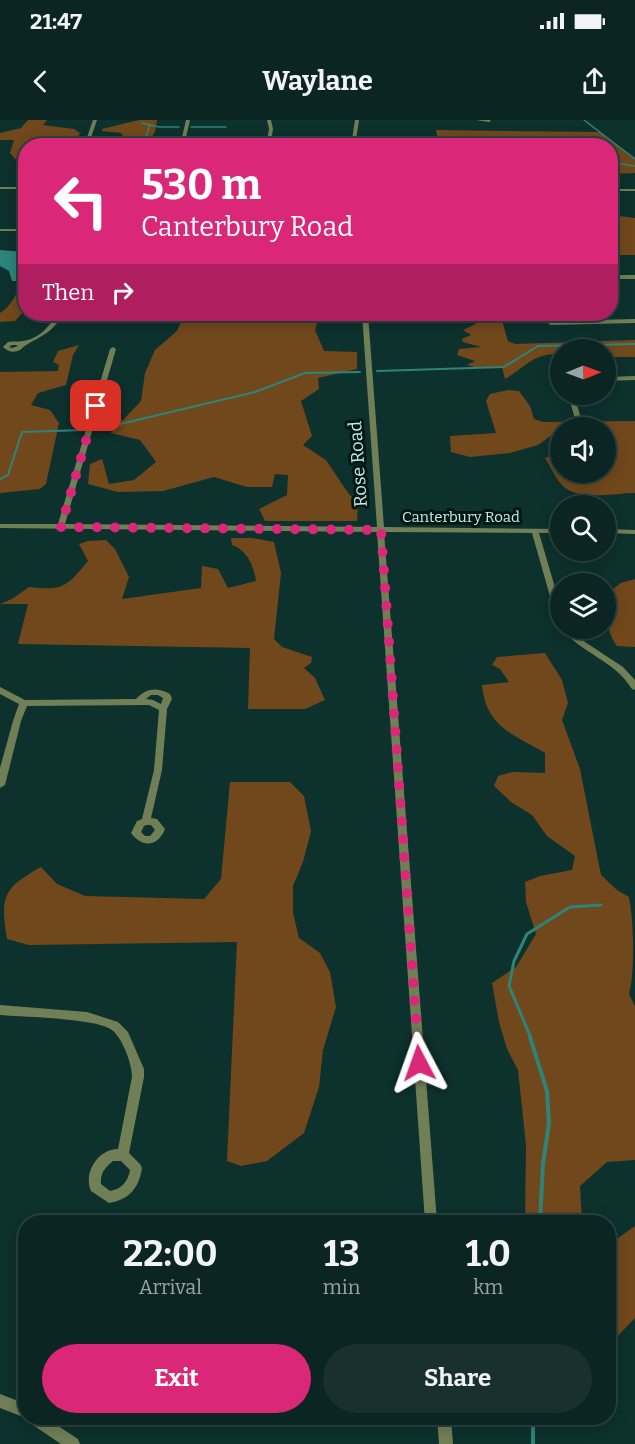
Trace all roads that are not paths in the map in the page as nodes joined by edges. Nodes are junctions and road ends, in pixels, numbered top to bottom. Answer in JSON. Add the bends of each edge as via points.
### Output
{"nodes":[{"id":1,"x":95,"y":120,"type":"edge"},
{"id":2,"x":188,"y":120,"type":"edge"},
{"id":3,"x":269,"y":120,"type":"edge"},
{"id":4,"x":357,"y":120,"type":"edge"},
{"id":5,"x":477,"y":120,"type":"edge"},
{"id":6,"x":489,"y":121,"type":"edge"},
{"id":7,"x":89,"y":138,"type":"edge"},
{"id":8,"x":184,"y":138,"type":"edge"},
{"id":9,"x":269,"y":138,"type":"edge"},
{"id":10,"x":354,"y":138,"type":"edge"},
{"id":11,"x":0,"y":188,"type":"edge"},
{"id":12,"x":18,"y":188,"type":"edge"},
{"id":13,"x":618,"y":190,"type":"edge"},
{"id":14,"x":635,"y":190,"type":"edge"},
{"id":15,"x":0,"y":230,"type":"edge"},
{"id":16,"x":18,"y":230,"type":"edge"},
{"id":17,"x":618,"y":277,"type":"edge"},
{"id":18,"x":635,"y":277,"type":"edge"},
{"id":19,"x":54,"y":321,"type":"edge"},
{"id":20,"x":366,"y":321,"type":"edge"},
{"id":21,"x":550,"y":321,"type":"edge"},
{"id":22,"x":635,"y":321,"type":"edge"},
{"id":23,"x":21,"y":344,"type":"dead end"},
{"id":24,"x":113,"y":349,"type":"dead end"},
{"id":25,"x":635,"y":378,"type":"edge"},
{"id":26,"x":616,"y":379,"type":"edge"},
{"id":27,"x":0,"y":526,"type":"edge"},
{"id":28,"x":61,"y":527,"type":"junction"},
{"id":29,"x":381,"y":530,"type":"junction"},
{"id":30,"x":536,"y":531,"type":"junction"},
{"id":31,"x":550,"y":531,"type":"edge"},
{"id":32,"x":616,"y":531,"type":"edge"},
{"id":33,"x":635,"y":532,"type":"edge"},
{"id":34,"x":550,"y":581,"type":"edge"},
{"id":35,"x":574,"y":639,"type":"edge"},
{"id":36,"x":635,"y":687,"type":"edge"},
{"id":37,"x":0,"y":690,"type":"edge"},
{"id":38,"x":24,"y":703,"type":"junction"},
{"id":39,"x":0,"y":785,"type":"edge"},
{"id":40,"x":146,"y":821,"type":"dead end"},
{"id":41,"x":0,"y":1010,"type":"edge"},
{"id":42,"x":123,"y":1155,"type":"dead end"},
{"id":43,"x":430,"y":1215,"type":"edge"},
{"id":44,"x":0,"y":1401,"type":"edge"},
{"id":45,"x":18,"y":1408,"type":"edge"},
{"id":46,"x":45,"y":1425,"type":"edge"},
{"id":47,"x":445,"y":1425,"type":"edge"},
{"id":48,"x":73,"y":1444,"type":"edge"},
{"id":49,"x":446,"y":1444,"type":"edge"}],
"edges":[{"from":1,"to":7,"type":"street"},
{"from":2,"to":8,"type":"street"},
{"from":3,"to":9,"type":"street"},
{"from":4,"to":10,"type":"street"},
{"from":5,"to":6,"type":"street"},
{"from":11,"to":12,"type":"street"},
{"from":13,"to":14,"type":"street"},
{"from":15,"to":16,"type":"street"},
{"from":17,"to":18,"type":"street"},
{"from":19,"to":23,"type":"street","via":[[47,333]]},
{"from":20,"to":29,"type":"street","name":"Rose Road"},
{"from":21,"to":22,"type":"street"},
{"from":24,"to":28,"type":"street"},
{"from":25,"to":26,"type":"street"},
{"from":27,"to":28,"type":"street","name":"Canterbury Road"},
{"from":28,"to":29,"type":"street","name":"Canterbury Road"},
{"from":29,"to":30,"type":"street","name":"Canterbury Road"},
{"from":29,"to":43,"type":"street","name":"Rose Road"},
{"from":30,"to":31,"type":"street","name":"Canterbury Road"},
{"from":30,"to":34,"type":"street"},
{"from":32,"to":33,"type":"street"},
{"from":35,"to":36,"type":"street","via":[[621,666]]},
{"from":37,"to":38,"type":"street"},
{"from":38,"to":39,"type":"street"},
{"from":38,"to":40,"type":"street","via":[[139,701],[156,703],[164,709],[158,770]]},
{"from":41,"to":42,"type":"street","via":[[87,1017],[114,1025],[124,1035],[138,1077]]},
{"from":44,"to":45,"type":"street"},
{"from":46,"to":48,"type":"street"},
{"from":47,"to":49,"type":"street"}]}
